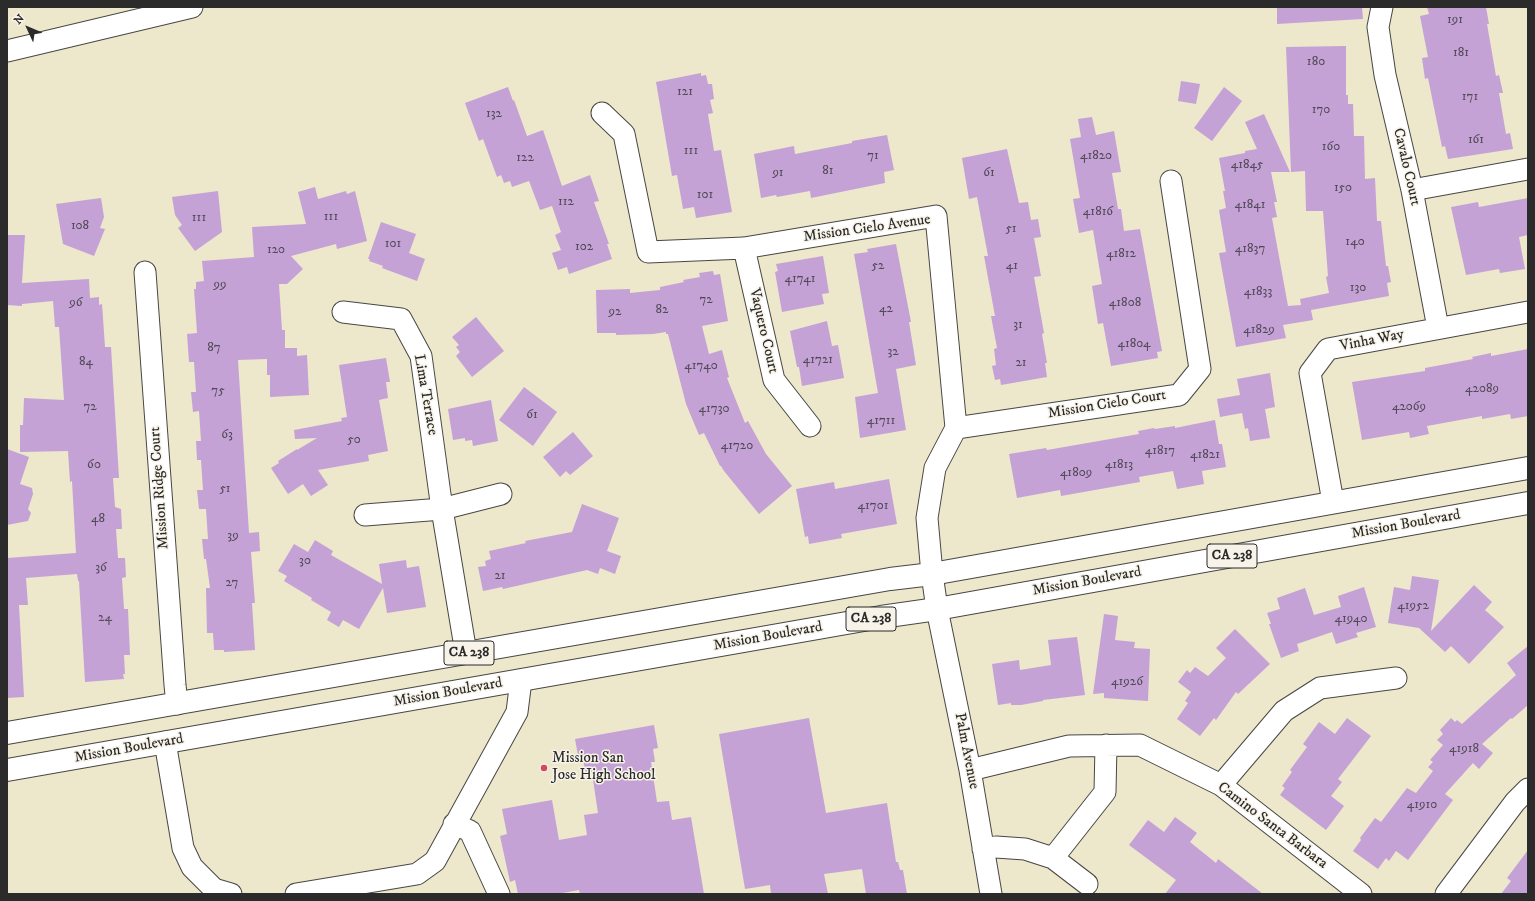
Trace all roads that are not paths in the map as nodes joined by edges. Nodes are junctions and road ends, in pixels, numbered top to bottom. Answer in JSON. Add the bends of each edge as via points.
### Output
{"nodes":[{"id":1,"x":192,"y":7,"type":"edge"},
{"id":2,"x":1382,"y":7,"type":"edge"},
{"id":3,"x":7,"y":51,"type":"edge"},
{"id":4,"x":602,"y":113,"type":"dead end"},
{"id":5,"x":1528,"y":169,"type":"edge"},
{"id":6,"x":1171,"y":181,"type":"dead end"},
{"id":7,"x":1412,"y":190,"type":"junction"},
{"id":8,"x":744,"y":248,"type":"junction"},
{"id":9,"x":145,"y":272,"type":"dead end"},
{"id":10,"x":343,"y":312,"type":"dead end"},
{"id":11,"x":1528,"y":312,"type":"edge"},
{"id":12,"x":1438,"y":328,"type":"junction"},
{"id":13,"x":810,"y":426,"type":"dead end"},
{"id":14,"x":956,"y":428,"type":"junction"},
{"id":15,"x":1528,"y":468,"type":"edge"},
{"id":16,"x":501,"y":494,"type":"dead end"},
{"id":17,"x":1333,"y":502,"type":"junction"},
{"id":18,"x":1528,"y":503,"type":"edge"},
{"id":19,"x":442,"y":509,"type":"junction"},
{"id":20,"x":365,"y":514,"type":"dead end"},
{"id":21,"x":932,"y":574,"type":"junction"},
{"id":22,"x":937,"y":609,"type":"junction"},
{"id":23,"x":466,"y":653,"type":"junction"},
{"id":24,"x":1396,"y":678,"type":"dead end"},
{"id":25,"x":520,"y":680,"type":"junction"},
{"id":26,"x":177,"y":704,"type":"junction"},
{"id":27,"x":7,"y":734,"type":"edge"},
{"id":28,"x":165,"y":742,"type":"junction"},
{"id":29,"x":1106,"y":745,"type":"junction"},
{"id":30,"x":7,"y":770,"type":"edge"},
{"id":31,"x":970,"y":770,"type":"junction"},
{"id":32,"x":1221,"y":785,"type":"junction"},
{"id":33,"x":1528,"y":789,"type":"edge"},
{"id":34,"x":454,"y":824,"type":"junction"},
{"id":35,"x":984,"y":849,"type":"junction"},
{"id":36,"x":1053,"y":858,"type":"junction"},
{"id":37,"x":1089,"y":891,"type":"edge"},
{"id":38,"x":231,"y":894,"type":"edge"},
{"id":39,"x":296,"y":894,"type":"edge"},
{"id":40,"x":499,"y":894,"type":"edge"},
{"id":41,"x":991,"y":894,"type":"edge"},
{"id":42,"x":1361,"y":894,"type":"edge"},
{"id":43,"x":1446,"y":894,"type":"edge"}],
"edges":[{"from":1,"to":3,"type":"street"},
{"from":2,"to":7,"type":"street","name":"Cavalo Court","via":[[1378,27],[1385,76]]},
{"from":4,"to":8,"type":"street","name":"Mission Cielo Avenue","via":[[624,134],[648,252]]},
{"from":5,"to":7,"type":"street"},
{"from":6,"to":14,"type":"street","name":"Mission Cielo Court","via":[[1200,369],[1179,395]]},
{"from":7,"to":12,"type":"street","name":"Cavalo Court"},
{"from":8,"to":13,"type":"street","name":"Vaquero Court","via":[[774,380]]},
{"from":8,"to":14,"type":"street","name":"Mission Cielo Avenue","via":[[936,216]]},
{"from":9,"to":26,"type":"street","name":"Mission Ridge Court"},
{"from":10,"to":19,"type":"street","name":"Lima Terrace","via":[[401,319],[421,356]]},
{"from":11,"to":12,"type":"street","name":"Vinha Way"},
{"from":12,"to":17,"type":"street","name":"Vinha Way","via":[[1328,349],[1310,374]]},
{"from":14,"to":21,"type":"street","via":[[935,468],[927,518]]},
{"from":15,"to":17,"type":"main road","number":"CA 238"},
{"from":16,"to":19,"type":"street"},
{"from":17,"to":21,"type":"main road","number":"CA 238"},
{"from":18,"to":22,"type":"main road","name":"Mission Boulevard","number":"CA 238"},
{"from":19,"to":20,"type":"street"},
{"from":19,"to":23,"type":"street","name":"Lima Terrace"},
{"from":21,"to":22,"type":"street"},
{"from":21,"to":23,"type":"main road","number":"CA 238","via":[[890,579]]},
{"from":22,"to":25,"type":"main road","name":"Mission Boulevard","number":"CA 238"},
{"from":22,"to":31,"type":"street","name":"Palm Avenue"},
{"from":23,"to":26,"type":"main road","number":"CA 238"},
{"from":24,"to":32,"type":"street","via":[[1320,688],[1284,711]]},
{"from":25,"to":28,"type":"main road","name":"Mission Boulevard","number":"CA 238"},
{"from":25,"to":34,"type":"street","via":[[517,712]]},
{"from":26,"to":27,"type":"main road","number":"CA 238"},
{"from":28,"to":30,"type":"main road","name":"Mission Boulevard","number":"CA 238"},
{"from":28,"to":38,"type":"street","via":[[183,848],[192,867],[214,889]]},
{"from":29,"to":31,"type":"street","name":"Camino Santa Barbara","via":[[1069,746]]},
{"from":29,"to":32,"type":"street","name":"Camino Santa Barbara","via":[[1140,745]]},
{"from":29,"to":36,"type":"street","via":[[1105,792]]},
{"from":31,"to":35,"type":"street","name":"Palm Avenue"},
{"from":32,"to":42,"type":"street","name":"Camino Santa Barbara"},
{"from":33,"to":43,"type":"street","via":[[1515,802]]},
{"from":34,"to":39,"type":"street","via":[[435,861],[417,874]]},
{"from":34,"to":40,"type":"street","via":[[470,831]]},
{"from":35,"to":36,"type":"street","via":[[1025,849]]},
{"from":35,"to":41,"type":"street","name":"Palm Avenue"},
{"from":36,"to":37,"type":"street"}]}
